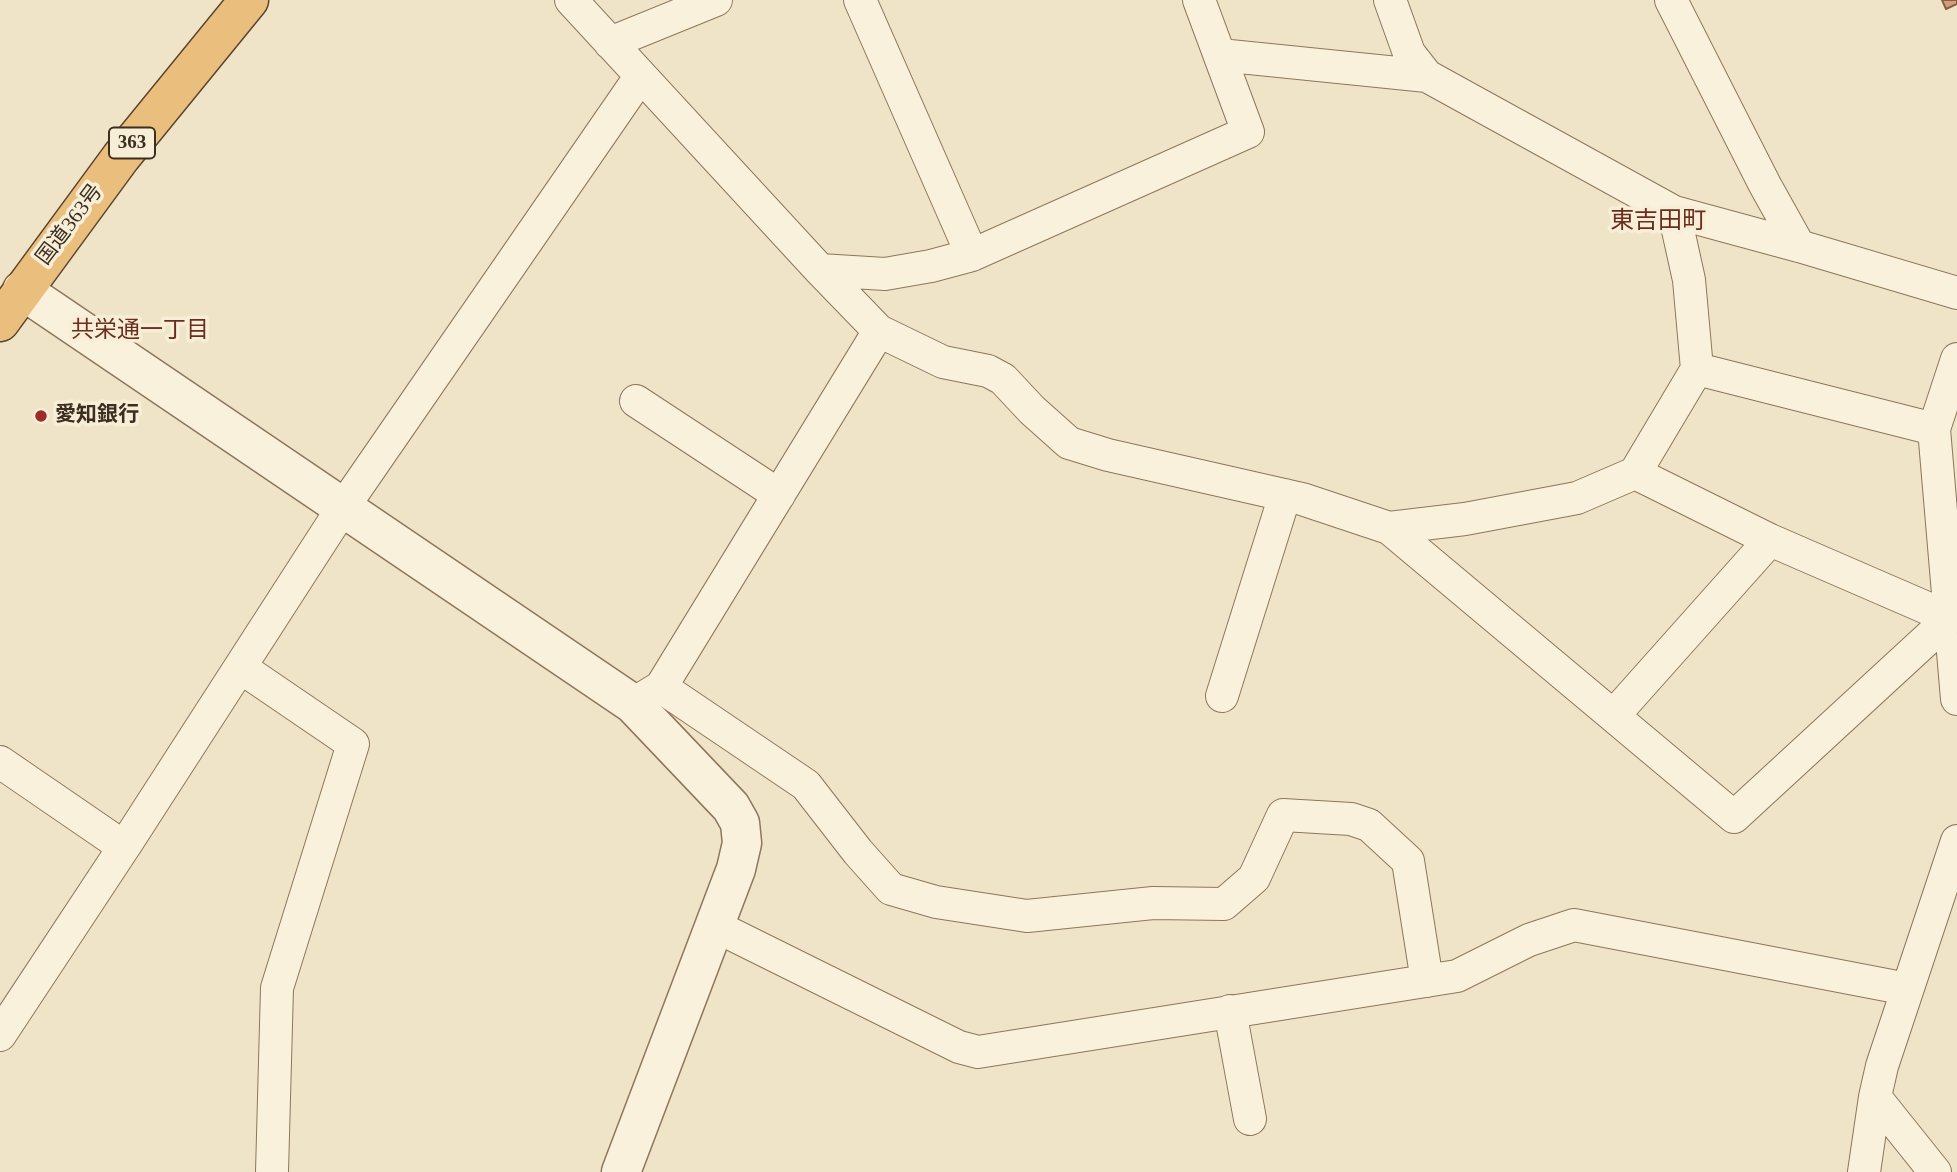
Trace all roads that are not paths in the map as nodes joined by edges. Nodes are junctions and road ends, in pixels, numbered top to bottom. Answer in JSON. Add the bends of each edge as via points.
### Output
{"nodes":[{"id":1,"x":248,"y":0,"type":"edge"},
{"id":2,"x":571,"y":0,"type":"edge"},
{"id":3,"x":716,"y":0,"type":"edge"},
{"id":4,"x":860,"y":0,"type":"edge"},
{"id":5,"x":1199,"y":0,"type":"edge"},
{"id":6,"x":1390,"y":0,"type":"edge"},
{"id":7,"x":1671,"y":0,"type":"edge"},
{"id":8,"x":610,"y":43,"type":"junction"},
{"id":9,"x":1220,"y":55,"type":"junction"},
{"id":10,"x":1427,"y":76,"type":"junction"},
{"id":11,"x":640,"y":77,"type":"junction"},
{"id":12,"x":1674,"y":212,"type":"junction"},
{"id":13,"x":1799,"y":246,"type":"junction"},
{"id":14,"x":972,"y":255,"type":"junction"},
{"id":15,"x":820,"y":270,"type":"junction"},
{"id":16,"x":11,"y":283,"type":"edge"},
{"id":17,"x":1957,"y":293,"type":"edge"},
{"id":18,"x":0,"y":322,"type":"edge"},
{"id":19,"x":879,"y":331,"type":"junction"},
{"id":20,"x":1957,"y":359,"type":"edge"},
{"id":21,"x":1697,"y":369,"type":"junction"},
{"id":22,"x":636,"y":401,"type":"dead end"},
{"id":23,"x":1945,"y":414,"type":"edge"},
{"id":24,"x":1635,"y":473,"type":"junction"},
{"id":25,"x":779,"y":495,"type":"junction"},
{"id":26,"x":1285,"y":495,"type":"junction"},
{"id":27,"x":342,"y":509,"type":"junction"},
{"id":28,"x":1389,"y":528,"type":"junction"},
{"id":29,"x":1770,"y":540,"type":"junction"},
{"id":30,"x":1950,"y":618,"type":"junction"},
{"id":31,"x":240,"y":667,"type":"junction"},
{"id":32,"x":647,"y":696,"type":"junction"},
{"id":33,"x":1222,"y":696,"type":"dead end"},
{"id":34,"x":1957,"y":699,"type":"edge"},
{"id":35,"x":1615,"y":715,"type":"junction"},
{"id":36,"x":0,"y":762,"type":"edge"},
{"id":37,"x":1957,"y":841,"type":"edge"},
{"id":38,"x":124,"y":847,"type":"junction"},
{"id":39,"x":715,"y":926,"type":"junction"},
{"id":40,"x":1427,"y":981,"type":"junction"},
{"id":41,"x":1908,"y":989,"type":"junction"},
{"id":42,"x":1230,"y":1011,"type":"junction"},
{"id":43,"x":0,"y":1035,"type":"edge"},
{"id":44,"x":1875,"y":1097,"type":"junction"},
{"id":45,"x":1250,"y":1119,"type":"dead end"},
{"id":46,"x":272,"y":1172,"type":"edge"},
{"id":47,"x":621,"y":1172,"type":"edge"},
{"id":48,"x":1864,"y":1172,"type":"edge"},
{"id":49,"x":1935,"y":1172,"type":"edge"}],
"edges":[{"from":1,"to":16,"type":"highway","name":"国道363号","number":"363"},
{"from":2,"to":8,"type":"street"},
{"from":3,"to":8,"type":"street"},
{"from":4,"to":14,"type":"street"},
{"from":5,"to":9,"type":"street"},
{"from":6,"to":10,"type":"street","via":[[1409,53]]},
{"from":7,"to":13,"type":"street"},
{"from":8,"to":11,"type":"street"},
{"from":9,"to":10,"type":"street"},
{"from":9,"to":14,"type":"street","via":[[1248,132]]},
{"from":10,"to":12,"type":"street"},
{"from":11,"to":15,"type":"street"},
{"from":11,"to":27,"type":"street"},
{"from":12,"to":13,"type":"street"},
{"from":12,"to":21,"type":"street","via":[[1689,280]]},
{"from":13,"to":17,"type":"street"},
{"from":14,"to":15,"type":"street","via":[[885,274]]},
{"from":15,"to":19,"type":"street"},
{"from":16,"to":18,"type":"highway","name":"国道363号","number":"363"},
{"from":16,"to":27,"type":"street"},
{"from":19,"to":25,"type":"street"},
{"from":19,"to":26,"type":"street","via":[[943,362],[988,371],[1003,379],[1069,443]]},
{"from":20,"to":23,"type":"street"},
{"from":21,"to":23,"type":"street"},
{"from":21,"to":24,"type":"street"},
{"from":22,"to":25,"type":"street"},
{"from":23,"to":30,"type":"street"},
{"from":24,"to":28,"type":"street","via":[[1577,498]]},
{"from":24,"to":29,"type":"street"},
{"from":25,"to":32,"type":"street"},
{"from":26,"to":28,"type":"street"},
{"from":26,"to":33,"type":"street"},
{"from":27,"to":31,"type":"street"},
{"from":27,"to":32,"type":"street"},
{"from":28,"to":35,"type":"street"},
{"from":29,"to":30,"type":"street"},
{"from":29,"to":35,"type":"street"},
{"from":30,"to":34,"type":"street"},
{"from":30,"to":35,"type":"street","via":[[1734,817]]},
{"from":31,"to":38,"type":"street"},
{"from":31,"to":46,"type":"street","via":[[353,744],[277,988]]},
{"from":32,"to":39,"type":"street","via":[[740,823],[742,843],[736,869]]},
{"from":32,"to":40,"type":"street","via":[[806,785],[891,889],[936,902],[1027,916],[1153,903],[1224,904],[1254,878],[1283,816],[1351,819],[1369,825],[1408,861]]},
{"from":36,"to":38,"type":"street"},
{"from":37,"to":41,"type":"street"},
{"from":38,"to":43,"type":"street"},
{"from":39,"to":42,"type":"street","via":[[959,1047],[978,1052]]},
{"from":39,"to":47,"type":"street"},
{"from":40,"to":41,"type":"street","via":[[1457,976],[1529,940],[1574,925]]},
{"from":40,"to":42,"type":"street"},
{"from":41,"to":44,"type":"street"},
{"from":42,"to":45,"type":"street"},
{"from":44,"to":48,"type":"street"},
{"from":44,"to":49,"type":"street"}]}
